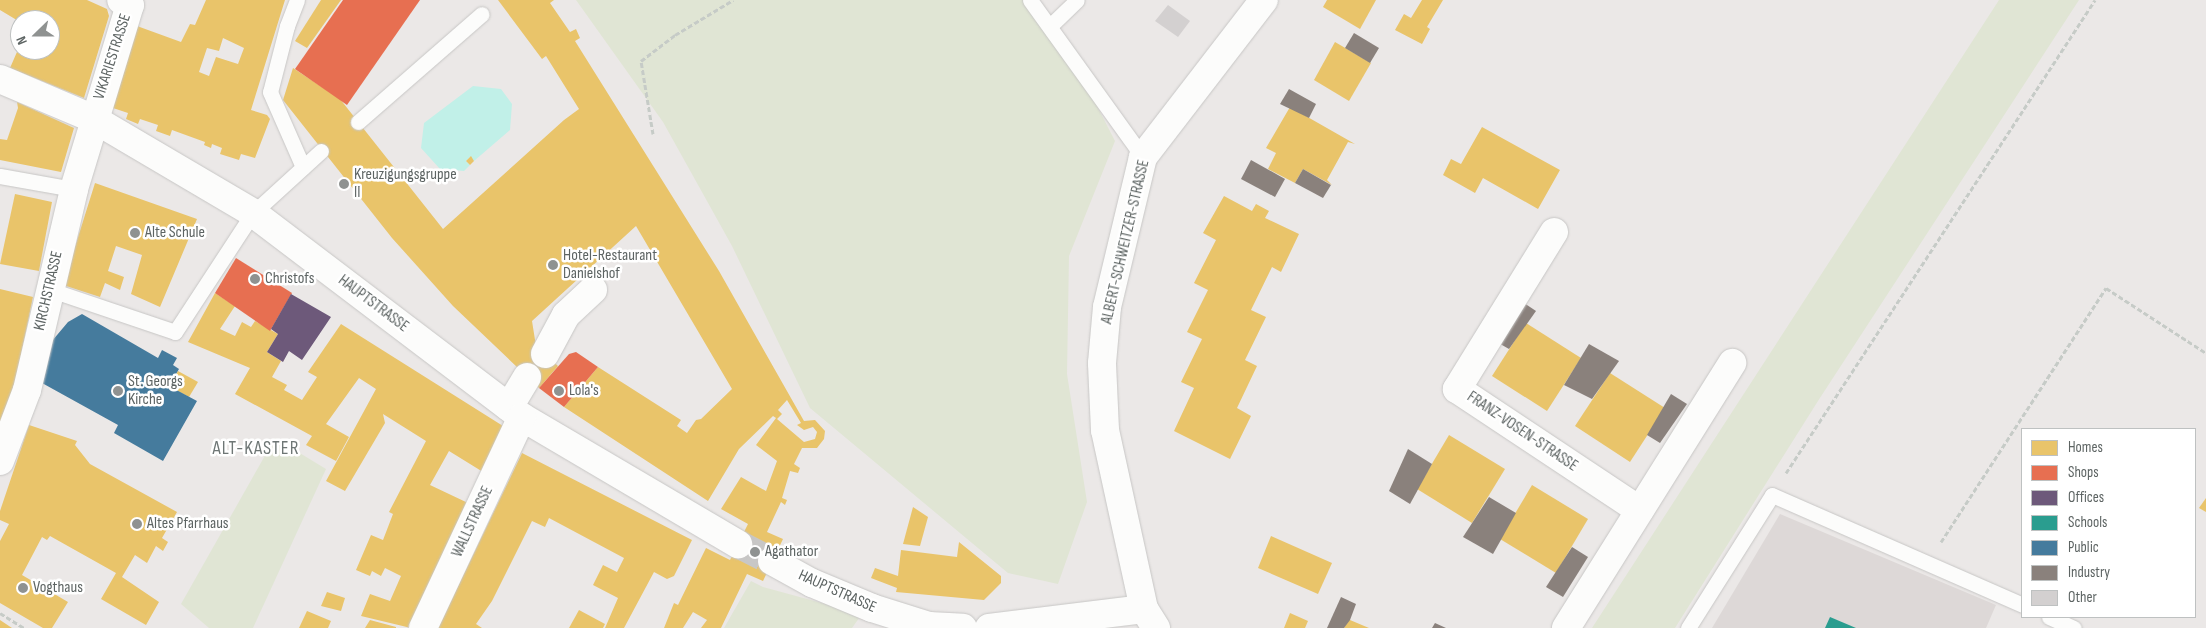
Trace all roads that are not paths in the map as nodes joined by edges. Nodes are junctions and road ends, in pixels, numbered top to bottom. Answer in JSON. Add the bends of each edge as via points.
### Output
{"nodes":[{"id":1,"x":121,"y":0,"type":"edge"},
{"id":2,"x":297,"y":0,"type":"edge"},
{"id":3,"x":1030,"y":0,"type":"edge"},
{"id":4,"x":1078,"y":0,"type":"edge"},
{"id":5,"x":1264,"y":0,"type":"edge"},
{"id":6,"x":482,"y":14,"type":"dead end"},
{"id":7,"x":1050,"y":26,"type":"junction"},
{"id":8,"x":0,"y":79,"type":"edge"},
{"id":9,"x":92,"y":118,"type":"junction"},
{"id":10,"x":358,"y":122,"type":"dead end"},
{"id":11,"x":321,"y":151,"type":"dead end"},
{"id":12,"x":1143,"y":157,"type":"junction"},
{"id":13,"x":303,"y":167,"type":"junction"},
{"id":14,"x":0,"y":176,"type":"edge"},
{"id":15,"x":74,"y":189,"type":"junction"},
{"id":16,"x":253,"y":213,"type":"junction"},
{"id":17,"x":1554,"y":232,"type":"dead end"},
{"id":18,"x":48,"y":289,"type":"junction"},
{"id":19,"x":593,"y":290,"type":"dead end"},
{"id":20,"x":545,"y":354,"type":"dead end"},
{"id":21,"x":1732,"y":363,"type":"dead end"},
{"id":22,"x":527,"y":376,"type":"dead end"},
{"id":23,"x":516,"y":412,"type":"junction"},
{"id":24,"x":0,"y":461,"type":"edge"},
{"id":25,"x":1639,"y":510,"type":"junction"},
{"id":26,"x":738,"y":544,"type":"tunnel mouth"},
{"id":27,"x":772,"y":561,"type":"tunnel mouth"},
{"id":28,"x":2021,"y":605,"type":"edge"},
{"id":29,"x":1150,"y":618,"type":"edge"},
{"id":30,"x":2051,"y":618,"type":"edge"},
{"id":31,"x":423,"y":628,"type":"edge"},
{"id":32,"x":963,"y":628,"type":"edge"},
{"id":33,"x":989,"y":628,"type":"edge"},
{"id":34,"x":1566,"y":628,"type":"edge"},
{"id":35,"x":1688,"y":628,"type":"edge"},
{"id":36,"x":2074,"y":628,"type":"edge"}],
"edges":[{"from":1,"to":9,"type":"street","name":"VIKARIESTRASSE","via":[[130,5]]},
{"from":2,"to":13,"type":"lane","via":[[270,92]]},
{"from":3,"to":7,"type":"lane"},
{"from":4,"to":7,"type":"lane"},
{"from":5,"to":12,"type":"street","name":"ALBERT-SCHWEITZER-STRASSE"},
{"from":6,"to":10,"type":"lane"},
{"from":7,"to":12,"type":"lane"},
{"from":8,"to":9,"type":"street","name":"HAUPTSTRASSE"},
{"from":9,"to":15,"type":"street","name":"KIRCHSTRASSE"},
{"from":9,"to":16,"type":"street","name":"HAUPTSTRASSE"},
{"from":11,"to":13,"type":"lane"},
{"from":12,"to":29,"type":"street","name":"ALBERT-SCHWEITZER-STRASSE","via":[[1108,307],[1102,362],[1105,430]]},
{"from":13,"to":16,"type":"lane"},
{"from":14,"to":15,"type":"lane"},
{"from":15,"to":18,"type":"street","name":"KIRCHSTRASSE"},
{"from":16,"to":18,"type":"lane","via":[[175,332]]},
{"from":16,"to":23,"type":"street","name":"HAUPTSTRASSE"},
{"from":17,"to":25,"type":"street","name":"FRANZ-VOSEN-STRASSE","via":[[1457,389]]},
{"from":18,"to":24,"type":"street","name":"KIRCHSTRASSE","via":[[27,390]]},
{"from":19,"to":20,"type":"street","via":[[566,315]]},
{"from":21,"to":25,"type":"street"},
{"from":22,"to":23,"type":"street","name":"WALLSTRASSE"},
{"from":23,"to":26,"type":"street","name":"HAUPTSTRASSE"},
{"from":23,"to":31,"type":"street","name":"WALLSTRASSE"},
{"from":25,"to":34,"type":"street"},
{"from":27,"to":32,"type":"street","name":"HAUPTSTRASSE","via":[[872,608],[929,626]]},
{"from":28,"to":35,"type":"lane","via":[[1772,495]]},
{"from":29,"to":33,"type":"street"},
{"from":30,"to":36,"type":"lane"}]}
